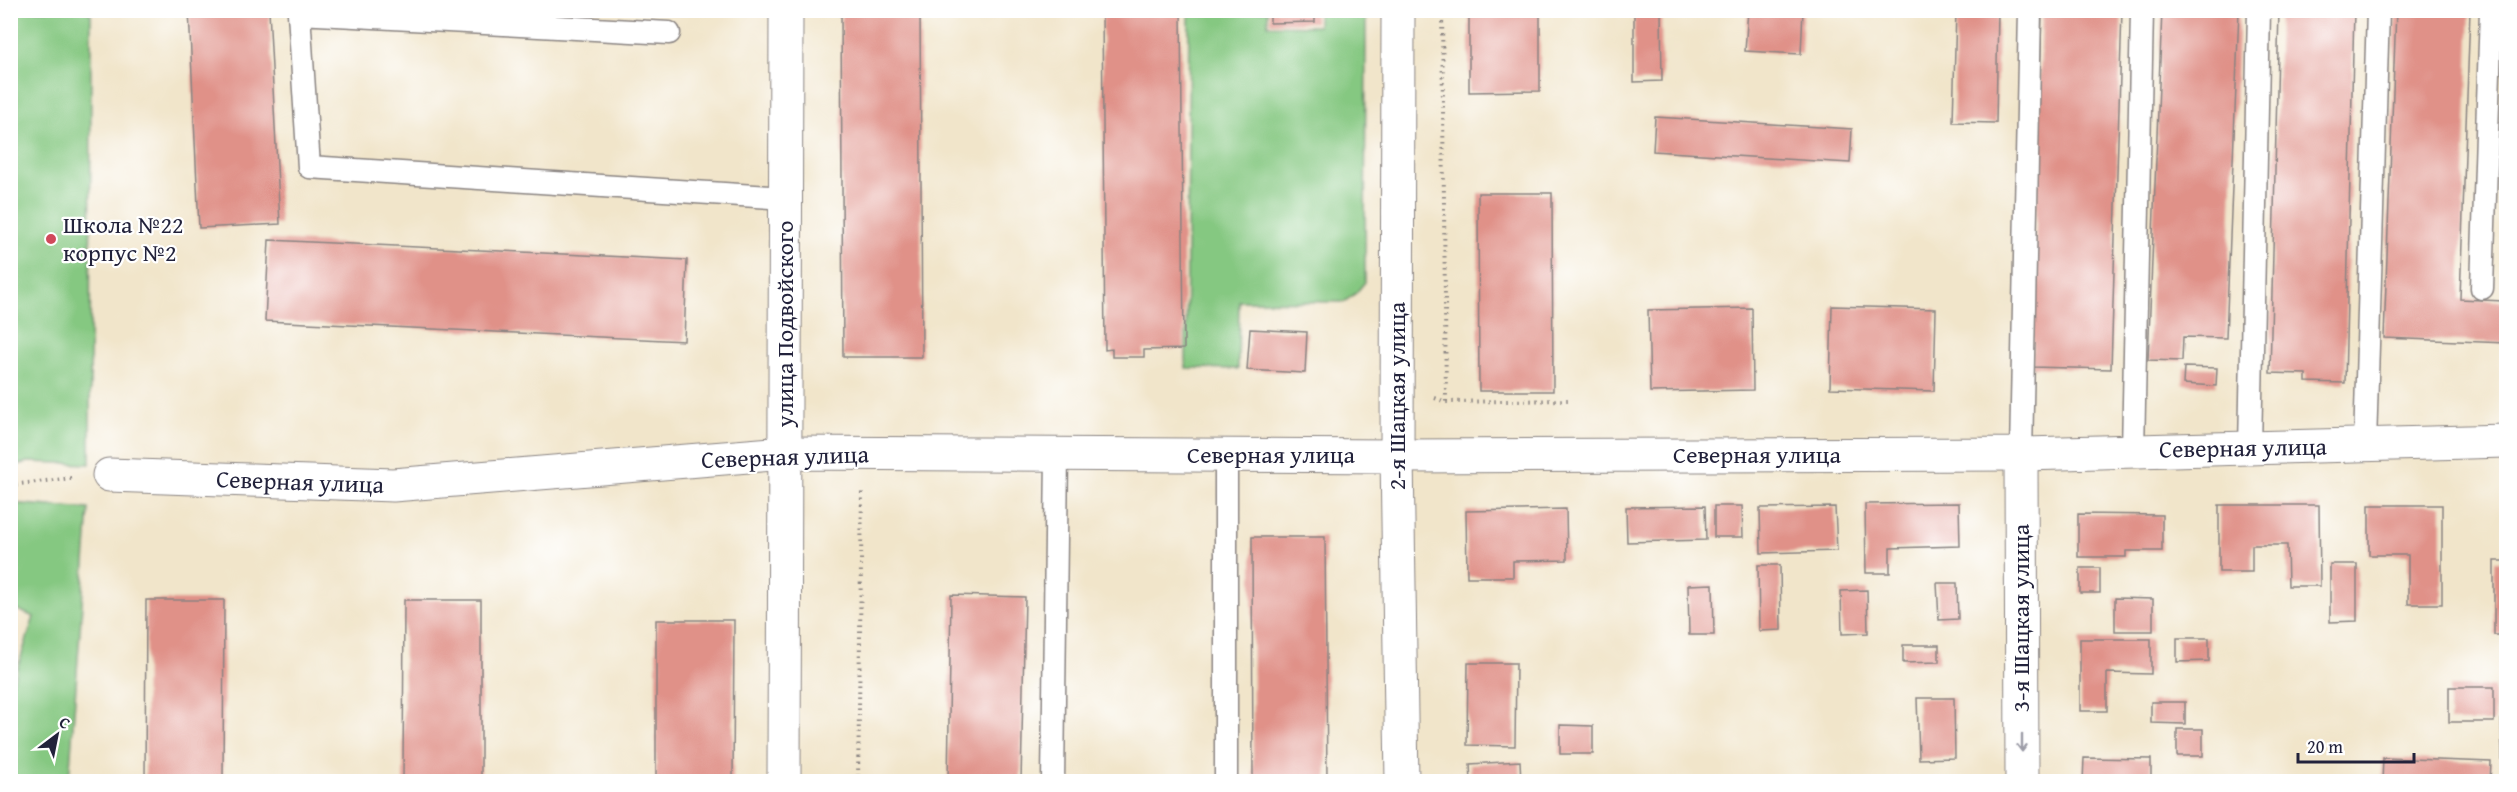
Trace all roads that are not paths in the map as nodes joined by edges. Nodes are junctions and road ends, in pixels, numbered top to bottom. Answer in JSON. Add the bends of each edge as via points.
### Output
{"nodes":[{"id":1,"x":786,"y":10,"type":"edge"},
{"id":2,"x":1398,"y":10,"type":"edge"},
{"id":3,"x":2030,"y":10,"type":"edge"},
{"id":4,"x":2142,"y":10,"type":"edge"},
{"id":5,"x":2259,"y":10,"type":"edge"},
{"id":6,"x":2378,"y":10,"type":"edge"},
{"id":7,"x":2491,"y":10,"type":"edge"},
{"id":8,"x":669,"y":33,"type":"dead end"},
{"id":9,"x":786,"y":198,"type":"junction"},
{"id":10,"x":2482,"y":288,"type":"dead end"},
{"id":11,"x":2506,"y":441,"type":"edge"},
{"id":12,"x":2365,"y":445,"type":"junction"},
{"id":13,"x":2250,"y":448,"type":"junction"},
{"id":14,"x":2133,"y":451,"type":"junction"},
{"id":15,"x":785,"y":453,"type":"junction"},
{"id":16,"x":1057,"y":454,"type":"junction"},
{"id":17,"x":1226,"y":454,"type":"junction"},
{"id":18,"x":2021,"y":454,"type":"junction"},
{"id":19,"x":1397,"y":456,"type":"junction"},
{"id":20,"x":109,"y":475,"type":"road end"},
{"id":21,"x":784,"y":782,"type":"edge"},
{"id":22,"x":1053,"y":782,"type":"edge"},
{"id":23,"x":1226,"y":782,"type":"edge"},
{"id":24,"x":1402,"y":782,"type":"edge"},
{"id":25,"x":2022,"y":782,"type":"edge"}],
"edges":[{"from":1,"to":9,"type":"street","name":"улица Подвойского"},
{"from":2,"to":19,"type":"street","name":"2-я Шацкая улица"},
{"from":3,"to":18,"type":"lane"},
{"from":4,"to":14,"type":"lane"},
{"from":5,"to":13,"type":"lane"},
{"from":6,"to":12,"type":"lane"},
{"from":7,"to":10,"type":"lane"},
{"from":8,"to":9,"type":"lane","via":[[299,13],[309,167]]},
{"from":9,"to":15,"type":"street","name":"улица Подвойского"},
{"from":11,"to":12,"type":"street","name":"Северная улица"},
{"from":12,"to":13,"type":"street","name":"Северная улица"},
{"from":13,"to":14,"type":"street","name":"Северная улица"},
{"from":14,"to":18,"type":"street","name":"Северная улица"},
{"from":15,"to":16,"type":"street","name":"Северная улица"},
{"from":15,"to":20,"type":"street","name":"Северная улица","via":[[393,485]]},
{"from":15,"to":21,"type":"street","name":"улица Подвойского"},
{"from":16,"to":17,"type":"street","name":"Северная улица"},
{"from":16,"to":22,"type":"lane"},
{"from":17,"to":19,"type":"street","name":"Северная улица"},
{"from":17,"to":23,"type":"lane"},
{"from":18,"to":19,"type":"street","name":"Северная улица"},
{"from":18,"to":25,"type":"street","name":"3-я Шацкая улица","one_way":true},
{"from":19,"to":24,"type":"street","name":"2-я Шацкая улица"}]}
